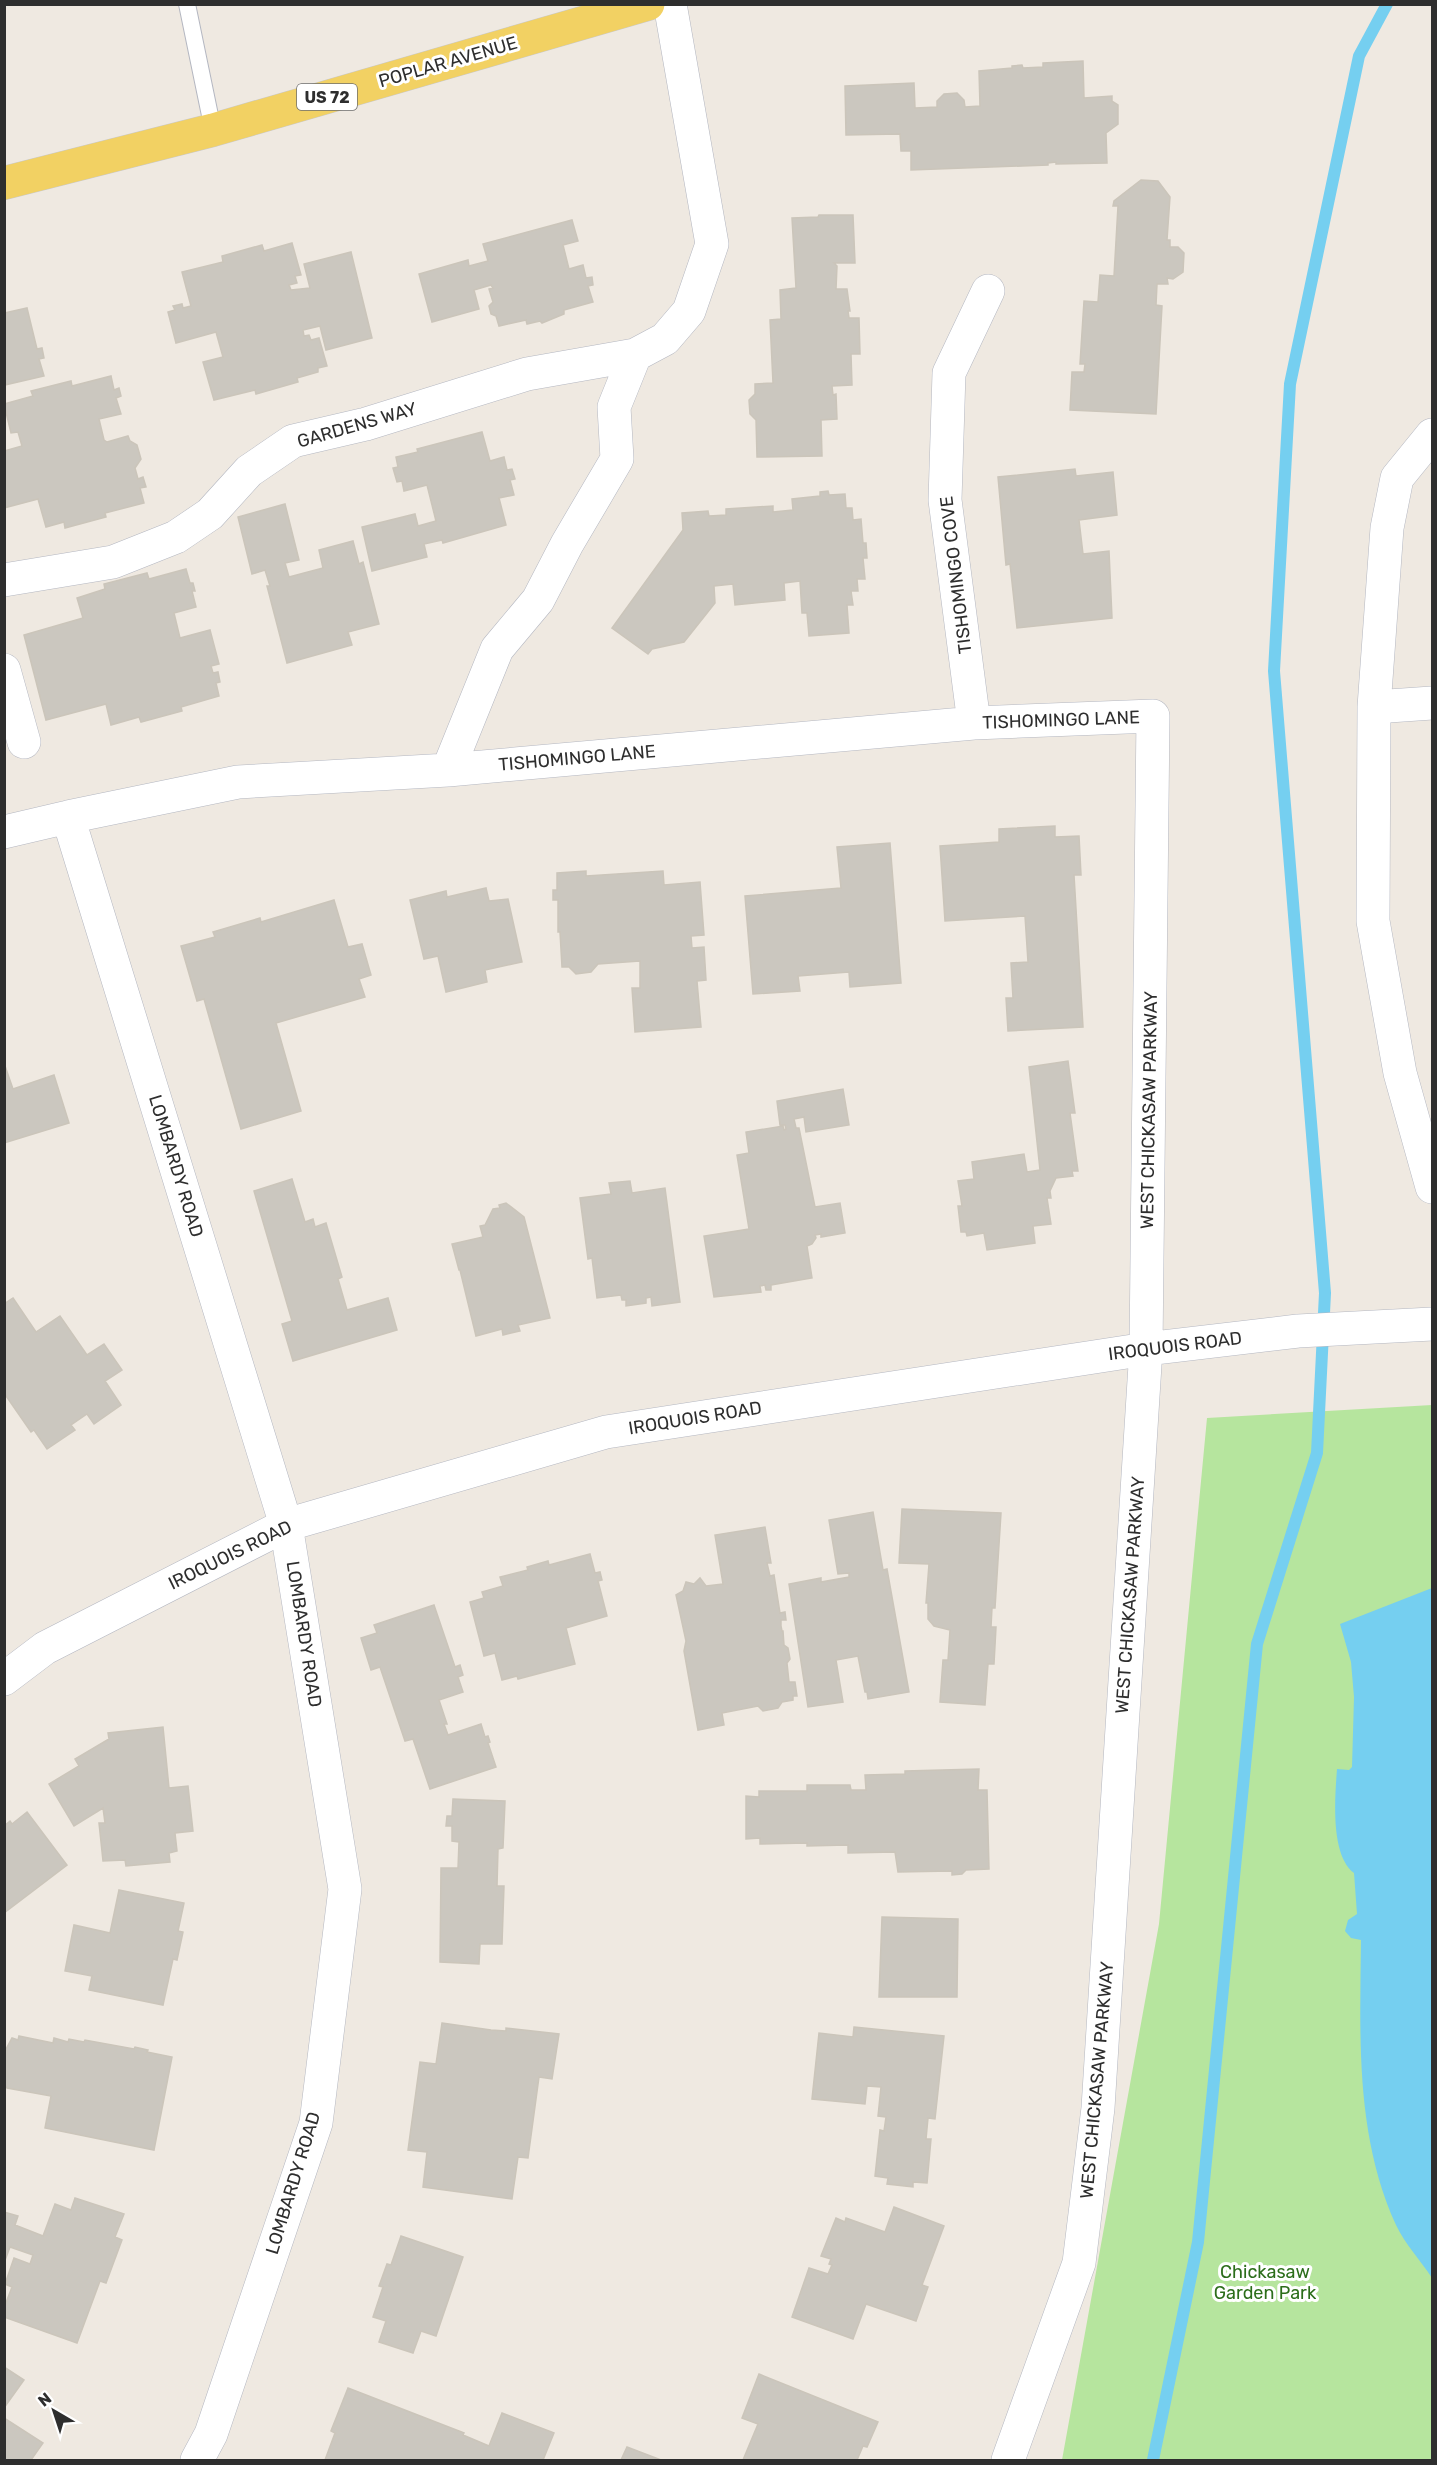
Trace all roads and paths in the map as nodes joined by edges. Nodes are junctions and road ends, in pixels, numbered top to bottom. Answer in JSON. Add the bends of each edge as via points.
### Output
{"nodes":[{"id":1,"x":187,"y":4,"type":"edge"},
{"id":2,"x":648,"y":4,"type":"edge"},
{"id":3,"x":670,"y":4,"type":"edge"},
{"id":4,"x":213,"y":130,"type":"junction"},
{"id":5,"x":4,"y":183,"type":"edge"},
{"id":6,"x":988,"y":291,"type":"dead end"},
{"id":7,"x":635,"y":355,"type":"junction"},
{"id":8,"x":1432,"y":435,"type":"edge"},
{"id":9,"x":4,"y":580,"type":"edge"},
{"id":10,"x":4,"y":670,"type":"edge"},
{"id":11,"x":1432,"y":703,"type":"edge"},
{"id":12,"x":1374,"y":707,"type":"junction"},
{"id":13,"x":1154,"y":716,"type":"joint"},
{"id":14,"x":974,"y":723,"type":"junction"},
{"id":15,"x":24,"y":742,"type":"dead end"},
{"id":16,"x":448,"y":770,"type":"junction"},
{"id":17,"x":68,"y":817,"type":"junction"},
{"id":18,"x":4,"y":832,"type":"edge"},
{"id":19,"x":1432,"y":1187,"type":"edge"},
{"id":20,"x":1432,"y":1324,"type":"edge"},
{"id":21,"x":1146,"y":1349,"type":"junction"},
{"id":22,"x":286,"y":1525,"type":"junction"},
{"id":23,"x":4,"y":1679,"type":"edge"},
{"id":24,"x":197,"y":2460,"type":"edge"},
{"id":25,"x":1008,"y":2460,"type":"edge"}],
"edges":[{"from":1,"to":4,"type":"lane"},
{"from":2,"to":4,"type":"main road","name":"POPLAR AVENUE","number":"US 72"},
{"from":3,"to":7,"type":"street","name":"GARDENS WAY","via":[[712,244],[689,311],[665,339]]},
{"from":4,"to":5,"type":"main road","name":"POPLAR AVENUE","number":"US 72"},
{"from":6,"to":14,"type":"street","name":"TISHOMINGO COVE","via":[[949,373],[948,384],[945,500]]},
{"from":7,"to":9,"type":"street","name":"GARDENS WAY","via":[[528,374],[366,424],[293,441],[249,471],[210,514],[176,537],[114,562]]},
{"from":7,"to":16,"type":"street","via":[[615,407],[617,459],[538,600],[497,649]]},
{"from":8,"to":12,"type":"street","via":[[1397,478],[1386,528]]},
{"from":10,"to":15,"type":"street"},
{"from":11,"to":12,"type":"street"},
{"from":12,"to":19,"type":"street","via":[[1373,921],[1400,1073]]},
{"from":13,"to":14,"type":"street","name":"TISHOMINGO LANE"},
{"from":13,"to":21,"type":"street","name":"WEST CHICKASAW PARKWAY"},
{"from":14,"to":16,"type":"street","name":"TISHOMINGO LANE"},
{"from":16,"to":17,"type":"street","name":"TISHOMINGO LANE","via":[[238,782]]},
{"from":17,"to":18,"type":"street","name":"TISHOMINGO LANE"},
{"from":17,"to":22,"type":"street","name":"LOMBARDY ROAD"},
{"from":20,"to":21,"type":"street","name":"IROQUOIS ROAD","via":[[1298,1331]]},
{"from":21,"to":22,"type":"street","name":"IROQUOIS ROAD","via":[[606,1432]]},
{"from":21,"to":25,"type":"street","name":"WEST CHICKASAW PARKWAY","via":[[1098,2108],[1079,2263]]},
{"from":22,"to":23,"type":"street","name":"IROQUOIS ROAD","via":[[45,1648]]},
{"from":22,"to":24,"type":"street","name":"LOMBARDY ROAD","via":[[345,1889],[316,2123],[210,2434]]}]}
